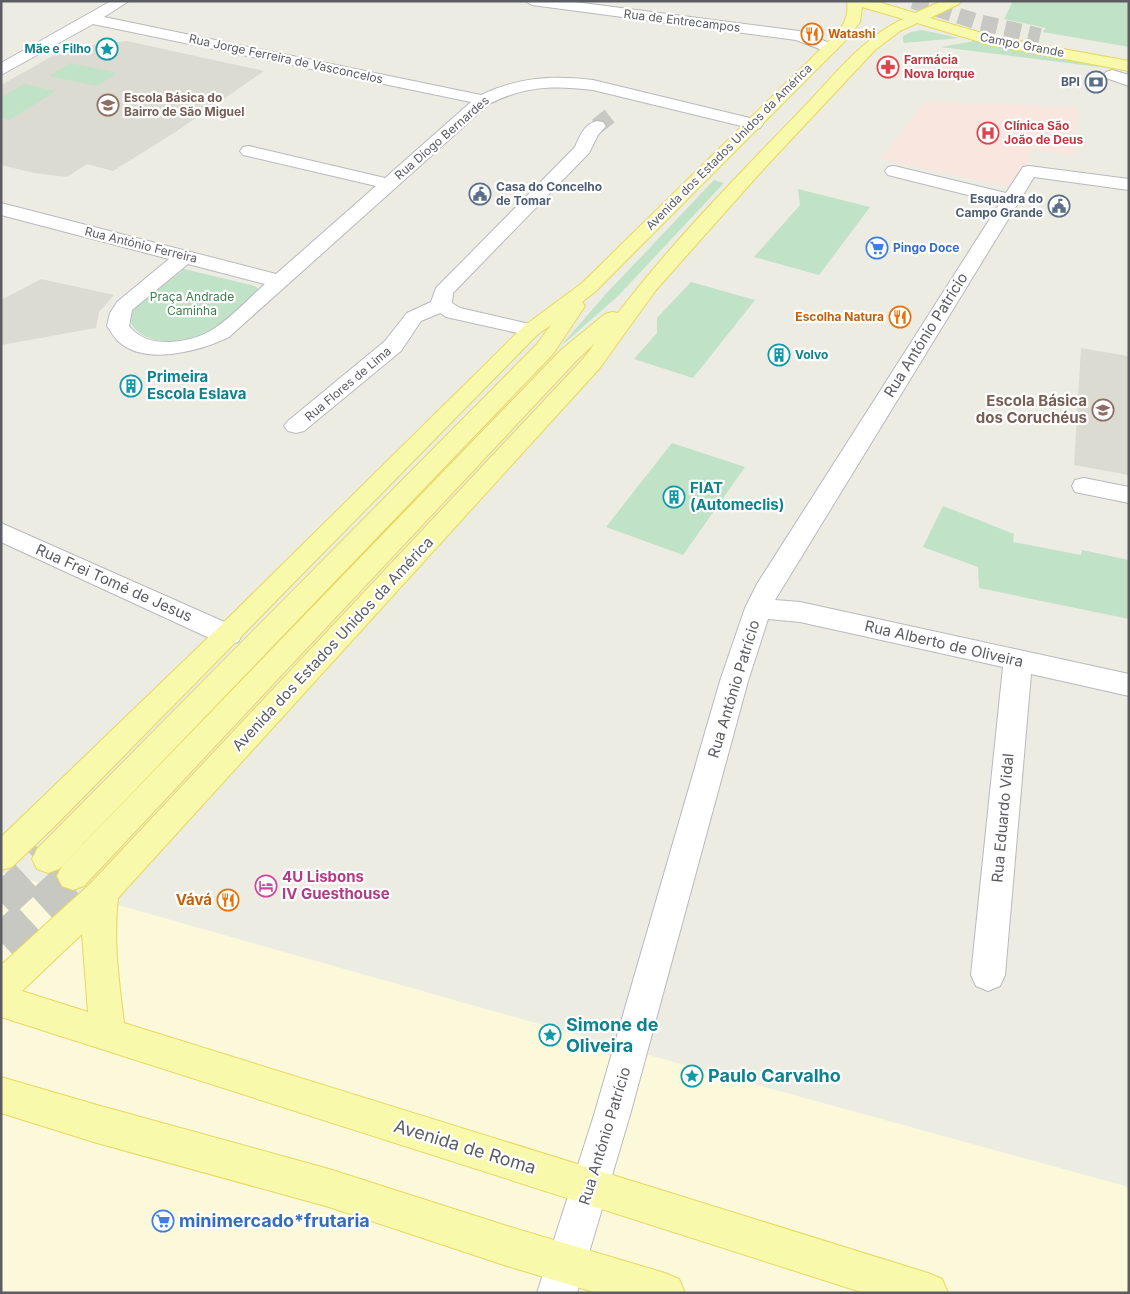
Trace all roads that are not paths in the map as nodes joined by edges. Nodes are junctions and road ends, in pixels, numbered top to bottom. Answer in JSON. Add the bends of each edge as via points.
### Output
{"nodes":[{"id":1,"x":122,"y":1,"type":"edge"},
{"id":2,"x":532,"y":1,"type":"edge"},
{"id":3,"x":856,"y":1,"type":"edge"},
{"id":4,"x":954,"y":1,"type":"edge"},
{"id":5,"x":90,"y":19,"type":"junction"},
{"id":6,"x":916,"y":19,"type":"junction"},
{"id":7,"x":1040,"y":36,"type":"tunnel mouth"},
{"id":8,"x":830,"y":48,"type":"junction"},
{"id":9,"x":1129,"y":51,"type":"edge"},
{"id":10,"x":1129,"y":66,"type":"edge"},
{"id":11,"x":1,"y":70,"type":"edge"},
{"id":12,"x":1112,"y":75,"type":"dead end"},
{"id":13,"x":1129,"y":82,"type":"edge"},
{"id":14,"x":633,"y":95,"type":"junction"},
{"id":15,"x":483,"y":100,"type":"junction"},
{"id":16,"x":616,"y":110,"type":"tunnel mouth"},
{"id":17,"x":754,"y":124,"type":"junction"},
{"id":18,"x":597,"y":126,"type":"tunnel mouth"},
{"id":19,"x":249,"y":151,"type":"dead end"},
{"id":20,"x":762,"y":162,"type":"junction"},
{"id":21,"x":894,"y":171,"type":"dead end"},
{"id":22,"x":389,"y":184,"type":"junction"},
{"id":23,"x":1129,"y":185,"type":"edge"},
{"id":24,"x":1011,"y":200,"type":"junction"},
{"id":25,"x":1,"y":209,"type":"edge"},
{"id":26,"x":185,"y":256,"type":"junction"},
{"id":27,"x":281,"y":282,"type":"junction"},
{"id":28,"x":589,"y":286,"type":"junction"},
{"id":29,"x":649,"y":286,"type":"junction"},
{"id":30,"x":441,"y":305,"type":"junction"},
{"id":31,"x":531,"y":330,"type":"junction"},
{"id":32,"x":296,"y":426,"type":"dead end"},
{"id":33,"x":1084,"y":486,"type":"dead end"},
{"id":34,"x":1129,"y":495,"type":"edge"},
{"id":35,"x":1,"y":532,"type":"edge"},
{"id":36,"x":758,"y":608,"type":"junction"},
{"id":37,"x":228,"y":635,"type":"junction"},
{"id":38,"x":1018,"y":660,"type":"junction"},
{"id":39,"x":1129,"y":685,"type":"edge"},
{"id":40,"x":1,"y":857,"type":"edge"},
{"id":41,"x":48,"y":858,"type":"tunnel mouth"},
{"id":42,"x":73,"y":876,"type":"tunnel mouth"},
{"id":43,"x":102,"y":893,"type":"junction"},
{"id":44,"x":988,"y":975,"type":"dead end"},
{"id":45,"x":1,"y":988,"type":"edge"},
{"id":46,"x":1,"y":1001,"type":"edge"},
{"id":47,"x":108,"y":1035,"type":"junction"},
{"id":48,"x":3,"y":1097,"type":"edge"},
{"id":49,"x":590,"y":1186,"type":"junction"},
{"id":50,"x":561,"y":1278,"type":"edge"},
{"id":51,"x":664,"y":1293,"type":"edge"},
{"id":52,"x":928,"y":1293,"type":"edge"}],
"edges":[{"from":1,"to":5,"type":"street"},
{"from":2,"to":8,"type":"street","name":"Rua de Entrecampos","via":[[799,36]]},
{"from":3,"to":6,"type":"main road","name":"Campo Grande"},
{"from":3,"to":8,"type":"main road","name":"Avenida dos Estados Unidos da América","via":[[851,26]]},
{"from":4,"to":6,"type":"main road","name":"Avenida dos Estados Unidos da América"},
{"from":5,"to":11,"type":"street"},
{"from":5,"to":15,"type":"street","name":"Rua Jorge Ferreira de Vasconcelos"},
{"from":6,"to":10,"type":"main road","name":"Campo Grande","via":[[990,40]]},
{"from":6,"to":20,"type":"main road","name":"Avenida dos Estados Unidos da América","via":[[889,31],[876,42]]},
{"from":7,"to":9,"type":"main road","name":"Campo Grande"},
{"from":8,"to":17,"type":"main road","name":"Avenida dos Estados Unidos da América"},
{"from":12,"to":13,"type":"street"},
{"from":14,"to":15,"type":"street","name":"Rua Diogo Bernardes","via":[[567,81],[545,81],[503,89]]},
{"from":14,"to":16,"type":"street"},
{"from":14,"to":17,"type":"street","name":"Rua Diogo Bernardes"},
{"from":15,"to":22,"type":"street","name":"Rua Diogo Bernardes"},
{"from":17,"to":20,"type":"main road","via":[[772,128],[749,153]]},
{"from":17,"to":28,"type":"main road","name":"Avenida dos Estados Unidos da América"},
{"from":18,"to":30,"type":"street","via":[[583,149],[443,292]]},
{"from":19,"to":22,"type":"street"},
{"from":20,"to":29,"type":"main road","name":"Avenida dos Estados Unidos da América"},
{"from":21,"to":24,"type":"street"},
{"from":22,"to":27,"type":"street","name":"Rua Diogo Bernardes"},
{"from":23,"to":24,"type":"street","name":"Rua António Patrício","via":[[1029,171]]},
{"from":24,"to":36,"type":"street","name":"Rua António Patrício"},
{"from":25,"to":26,"type":"street","name":"Rua António Ferreira"},
{"from":26,"to":27,"type":"street","name":"Rua António Ferreira"},
{"from":26,"to":27,"type":"street","via":[[124,306],[118,326],[126,337],[142,345],[159,348],[201,343],[230,327]]},
{"from":28,"to":31,"type":"main road","name":"Avenida dos Estados Unidos da América"},
{"from":28,"to":41,"type":"main road","name":"Avenida dos Estados Unidos da América","via":[[545,350]]},
{"from":29,"to":42,"type":"main road","name":"Avenida dos Estados Unidos da América","via":[[569,355]]},
{"from":29,"to":43,"type":"main road","name":"Avenida dos Estados Unidos da América","via":[[591,364]]},
{"from":30,"to":31,"type":"street","via":[[453,313]]},
{"from":30,"to":32,"type":"street","name":"Rua Flores de Lima","via":[[414,317],[394,346]]},
{"from":31,"to":37,"type":"main road","name":"Avenida dos Estados Unidos da América"},
{"from":33,"to":34,"type":"street"},
{"from":35,"to":37,"type":"street","name":"Rua Frei Tomé de Jesus"},
{"from":36,"to":38,"type":"street","name":"Rua Alberto de Oliveira","via":[[800,612]]},
{"from":36,"to":49,"type":"street","name":"Rua António Patrício","via":[[734,681]]},
{"from":37,"to":40,"type":"main road","name":"Avenida dos Estados Unidos da América"},
{"from":38,"to":39,"type":"street","name":"Rua Alberto de Oliveira"},
{"from":38,"to":44,"type":"street","name":"Rua Eduardo Vidal"},
{"from":43,"to":45,"type":"main road","name":"Avenida dos Estados Unidos da América"},
{"from":43,"to":47,"type":"main road","via":[[99,953]]},
{"from":46,"to":47,"type":"main road","name":"Avenida de Roma"},
{"from":47,"to":49,"type":"main road","name":"Avenida de Roma"},
{"from":48,"to":50,"type":"main road","via":[[330,1188]]},
{"from":49,"to":50,"type":"street","name":"Rua António Patrício"},
{"from":49,"to":52,"type":"main road","name":"Avenida de Roma"},
{"from":50,"to":51,"type":"main road"}]}
